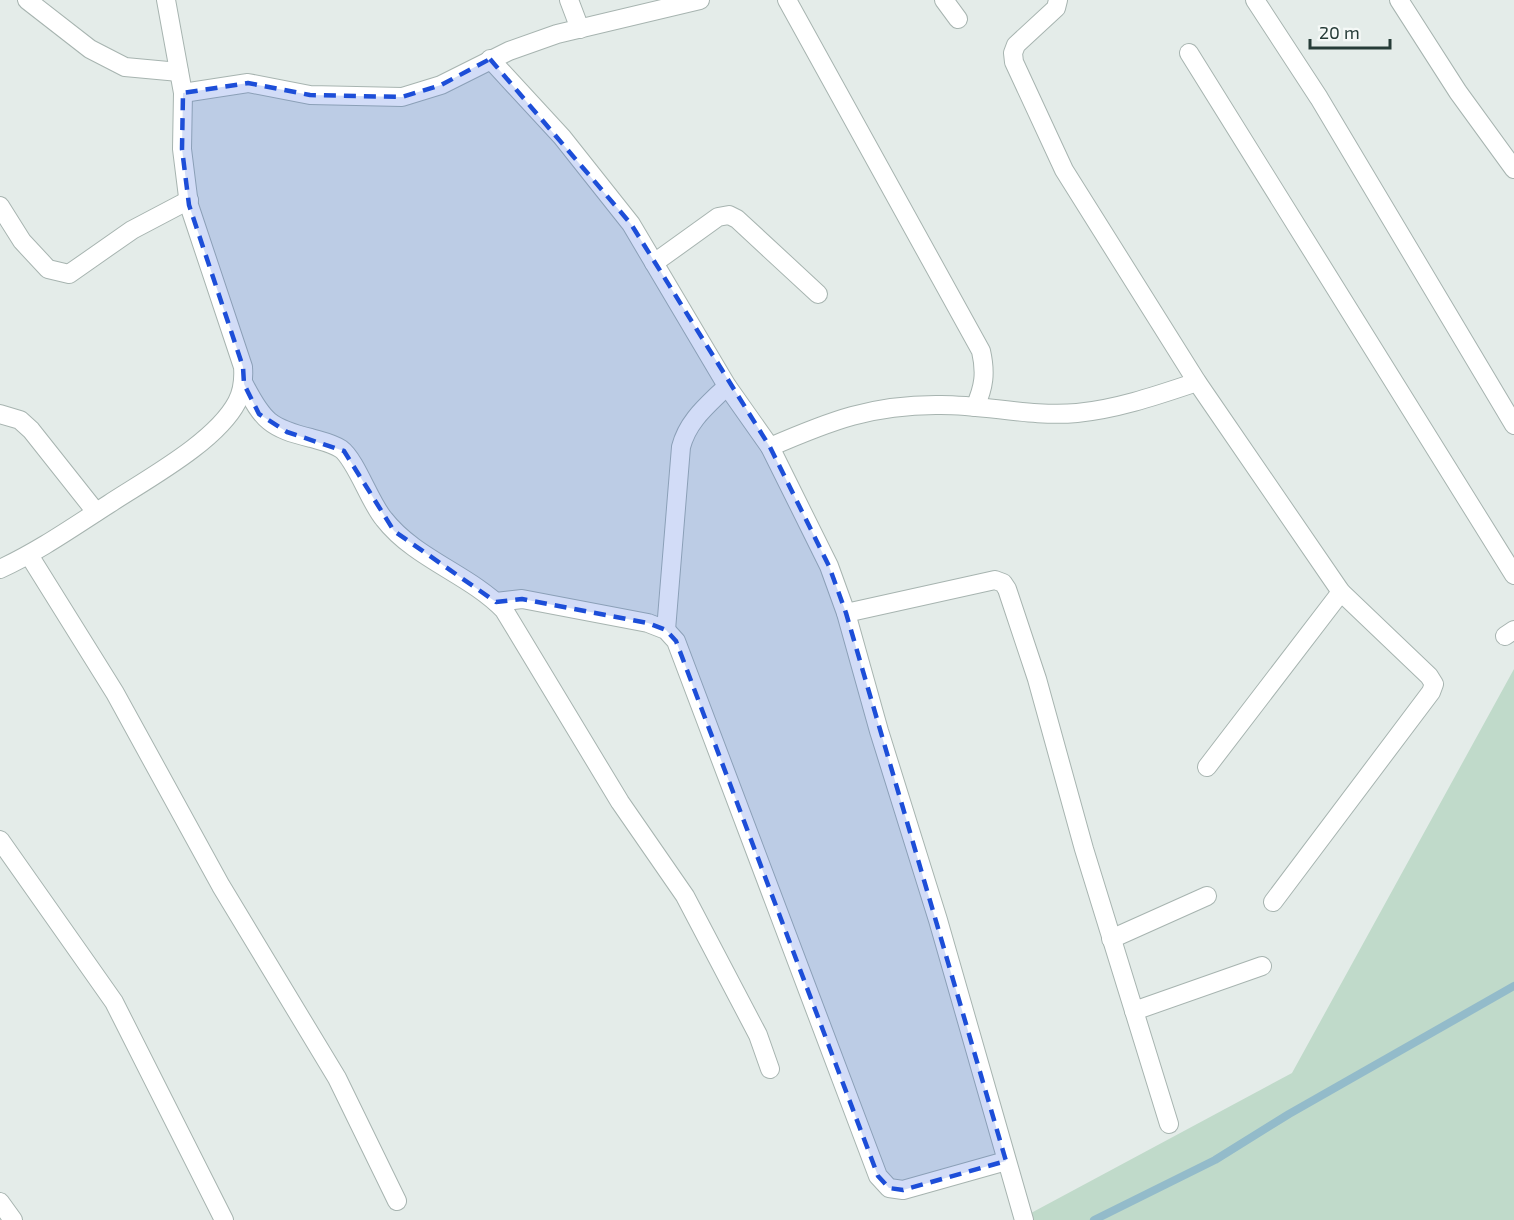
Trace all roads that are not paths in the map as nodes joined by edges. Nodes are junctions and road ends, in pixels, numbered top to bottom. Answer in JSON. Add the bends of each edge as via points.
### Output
{"nodes":[{"id":1,"x":27,"y":0,"type":"edge"},
{"id":2,"x":166,"y":0,"type":"edge"},
{"id":3,"x":569,"y":0,"type":"edge"},
{"id":4,"x":700,"y":0,"type":"edge"},
{"id":5,"x":787,"y":0,"type":"edge"},
{"id":6,"x":944,"y":0,"type":"edge"},
{"id":7,"x":1058,"y":0,"type":"edge"},
{"id":8,"x":1255,"y":0,"type":"edge"},
{"id":9,"x":1400,"y":0,"type":"edge"},
{"id":10,"x":958,"y":19,"type":"dead end"},
{"id":11,"x":580,"y":29,"type":"junction"},
{"id":12,"x":1189,"y":53,"type":"dead end"},
{"id":13,"x":490,"y":59,"type":"junction"},
{"id":14,"x":180,"y":72,"type":"junction"},
{"id":15,"x":183,"y":93,"type":"junction"},
{"id":16,"x":1514,"y":169,"type":"edge"},
{"id":17,"x":189,"y":200,"type":"junction"},
{"id":18,"x":0,"y":206,"type":"edge"},
{"id":19,"x":654,"y":263,"type":"junction"},
{"id":20,"x":818,"y":294,"type":"dead end"},
{"id":21,"x":1197,"y":382,"type":"junction"},
{"id":22,"x":244,"y":384,"type":"junction"},
{"id":23,"x":727,"y":386,"type":"junction"},
{"id":24,"x":975,"y":407,"type":"junction"},
{"id":25,"x":0,"y":414,"type":"edge"},
{"id":26,"x":1514,"y":425,"type":"edge"},
{"id":27,"x":770,"y":447,"type":"junction"},
{"id":28,"x":96,"y":512,"type":"junction"},
{"id":29,"x":29,"y":555,"type":"junction"},
{"id":30,"x":0,"y":569,"type":"edge"},
{"id":31,"x":1514,"y":575,"type":"edge"},
{"id":32,"x":1341,"y":592,"type":"junction"},
{"id":33,"x":496,"y":602,"type":"junction"},
{"id":34,"x":846,"y":613,"type":"junction"},
{"id":35,"x":666,"y":630,"type":"junction"},
{"id":36,"x":1207,"y":767,"type":"dead end"},
{"id":37,"x":0,"y":840,"type":"edge"},
{"id":38,"x":1207,"y":896,"type":"dead end"},
{"id":39,"x":1273,"y":902,"type":"dead end"},
{"id":40,"x":1112,"y":939,"type":"junction"},
{"id":41,"x":1262,"y":966,"type":"dead end"},
{"id":42,"x":1134,"y":1011,"type":"junction"},
{"id":43,"x":770,"y":1069,"type":"dead end"},
{"id":44,"x":1168,"y":1124,"type":"dead end"},
{"id":45,"x":1006,"y":1161,"type":"junction"},
{"id":46,"x":397,"y":1201,"type":"dead end"},
{"id":47,"x":0,"y":1202,"type":"edge"},
{"id":48,"x":13,"y":1220,"type":"edge"},
{"id":49,"x":224,"y":1220,"type":"edge"},
{"id":50,"x":1024,"y":1220,"type":"edge"}],
"edges":[{"from":1,"to":14,"type":"street","via":[[90,49],[125,67]]},
{"from":2,"to":14,"type":"street"},
{"from":3,"to":11,"type":"street"},
{"from":4,"to":11,"type":"street"},
{"from":5,"to":24,"type":"street","via":[[981,351],[984,388]]},
{"from":6,"to":10,"type":"street"},
{"from":7,"to":21,"type":"street","via":[[1048,18],[1016,45],[1014,62],[1064,170]]},
{"from":8,"to":26,"type":"street","via":[[1319,98]]},
{"from":9,"to":16,"type":"street","via":[[1458,92]]},
{"from":11,"to":13,"type":"street"},
{"from":12,"to":31,"type":"street"},
{"from":13,"to":15,"type":"street","via":[[441,85],[402,97],[310,95],[248,83]]},
{"from":13,"to":19,"type":"street","via":[[562,137],[631,224]]},
{"from":14,"to":15,"type":"street"},
{"from":15,"to":17,"type":"street","via":[[182,149]]},
{"from":17,"to":18,"type":"street","via":[[132,230],[69,274],[48,269],[22,241]]},
{"from":17,"to":22,"type":"street","via":[[243,367]]},
{"from":19,"to":20,"type":"street","via":[[718,217],[729,215]]},
{"from":19,"to":23,"type":"street"},
{"from":21,"to":24,"type":"street","via":[[1122,406],[1078,413],[1032,415]]},
{"from":21,"to":32,"type":"street"},
{"from":22,"to":28,"type":"street","via":[[236,404],[213,431],[182,457]]},
{"from":22,"to":33,"type":"street","via":[[259,414],[271,423],[344,451],[382,518],[394,531]]},
{"from":23,"to":27,"type":"street"},
{"from":23,"to":35,"type":"street","via":[[692,420],[681,447]]},
{"from":24,"to":27,"type":"street","via":[[897,405],[857,412]]},
{"from":25,"to":28,"type":"street","via":[[20,420],[31,430]]},
{"from":27,"to":34,"type":"street","via":[[829,566]]},
{"from":28,"to":29,"type":"street"},
{"from":29,"to":30,"type":"street"},
{"from":29,"to":46,"type":"street","via":[[115,693],[221,886],[337,1078]]},
{"from":32,"to":36,"type":"street"},
{"from":32,"to":39,"type":"street","via":[[1434,684]]},
{"from":33,"to":35,"type":"street","via":[[522,599],[648,623]]},
{"from":33,"to":43,"type":"street","via":[[620,802],[685,896],[758,1035]]},
{"from":34,"to":40,"type":"street","via":[[995,580],[1008,589]]},
{"from":34,"to":45,"type":"street"},
{"from":35,"to":45,"type":"street","via":[[676,642],[688,671],[878,1176],[889,1188],[903,1190]]},
{"from":37,"to":49,"type":"street","via":[[114,1002]]},
{"from":38,"to":40,"type":"street"},
{"from":40,"to":42,"type":"street"},
{"from":41,"to":42,"type":"street"},
{"from":42,"to":44,"type":"street"},
{"from":45,"to":50,"type":"street"},
{"from":47,"to":48,"type":"street"}]}
